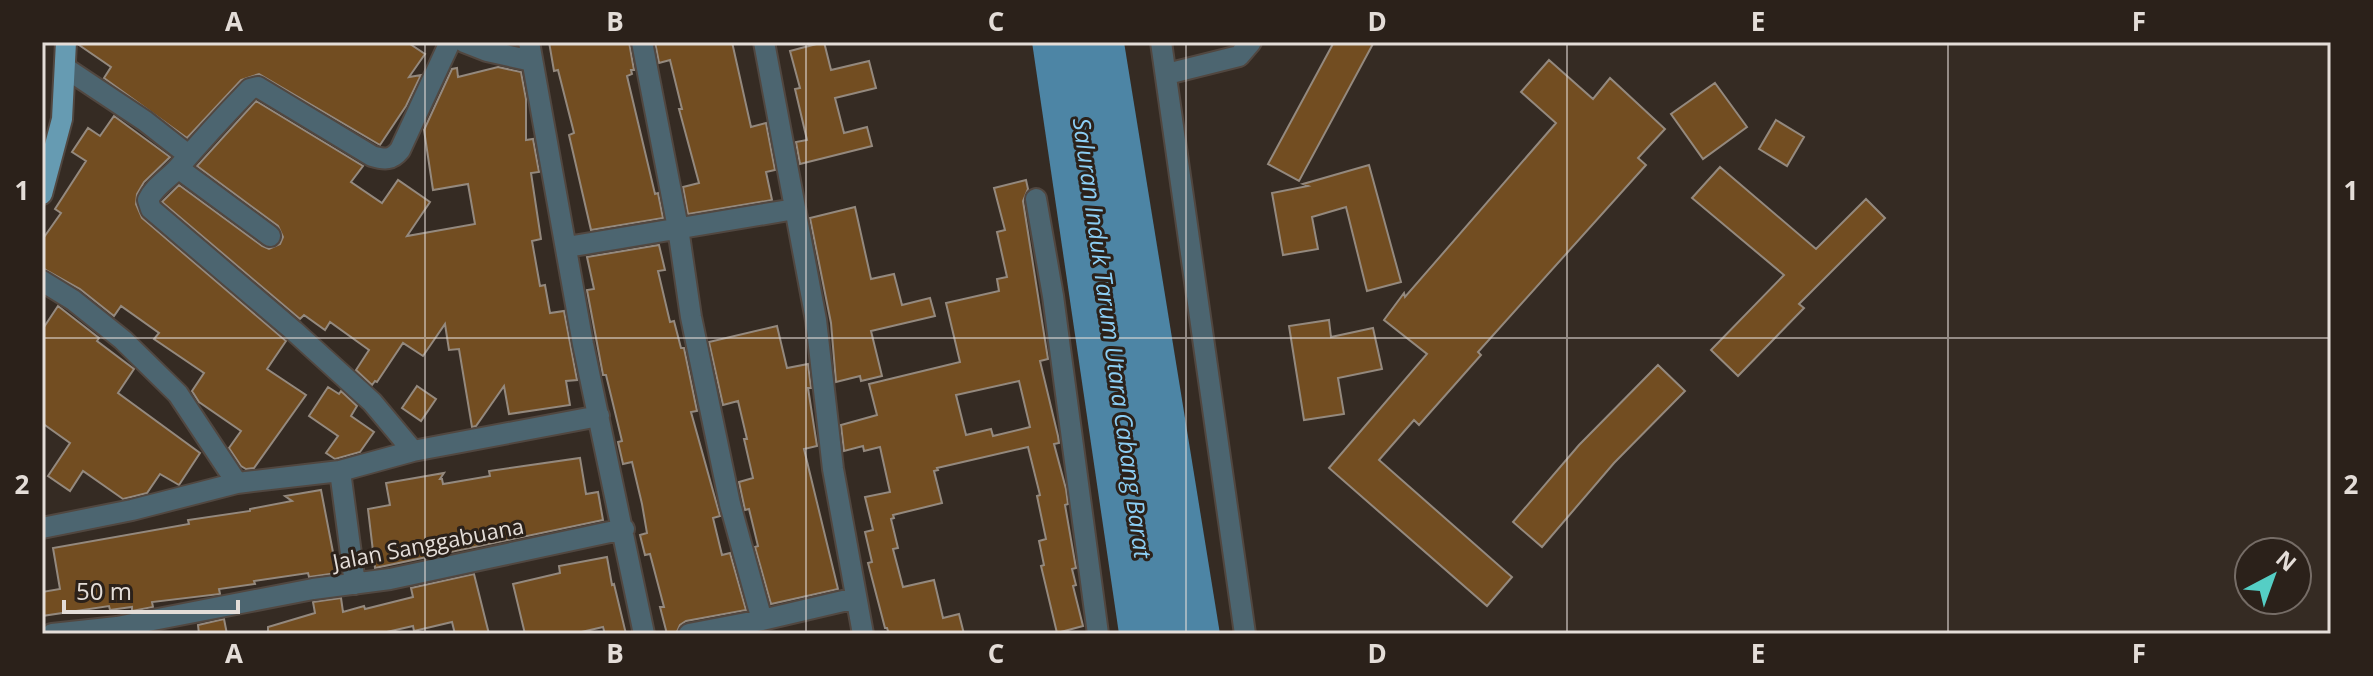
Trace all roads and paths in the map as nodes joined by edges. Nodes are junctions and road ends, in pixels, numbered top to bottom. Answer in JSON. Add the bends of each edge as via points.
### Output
{"nodes":[{"id":1,"x":66,"y":42,"type":"edge"},
{"id":2,"x":450,"y":42,"type":"edge"},
{"id":3,"x":464,"y":42,"type":"edge"},
{"id":4,"x":642,"y":42,"type":"edge"},
{"id":5,"x":764,"y":42,"type":"edge"},
{"id":6,"x":1161,"y":42,"type":"edge"},
{"id":7,"x":1251,"y":42,"type":"edge"},
{"id":8,"x":531,"y":51,"type":"edge"},
{"id":9,"x":67,"y":69,"type":"junction"},
{"id":10,"x":1167,"y":74,"type":"junction"},
{"id":11,"x":182,"y":161,"type":"junction"},
{"id":12,"x":45,"y":188,"type":"edge"},
{"id":13,"x":1036,"y":199,"type":"dead end"},
{"id":14,"x":795,"y":209,"type":"junction"},
{"id":15,"x":678,"y":228,"type":"junction"},
{"id":16,"x":270,"y":236,"type":"dead end"},
{"id":17,"x":567,"y":247,"type":"junction"},
{"id":18,"x":42,"y":281,"type":"edge"},
{"id":19,"x":599,"y":416,"type":"junction"},
{"id":20,"x":413,"y":451,"type":"junction"},
{"id":21,"x":340,"y":471,"type":"junction"},
{"id":22,"x":237,"y":483,"type":"junction"},
{"id":23,"x":42,"y":528,"type":"edge"},
{"id":24,"x":624,"y":529,"type":"junction"},
{"id":25,"x":355,"y":584,"type":"junction"},
{"id":26,"x":856,"y":598,"type":"junction"},
{"id":27,"x":762,"y":620,"type":"junction"},
{"id":28,"x":118,"y":630,"type":"edge"},
{"id":29,"x":52,"y":634,"type":"edge"},
{"id":30,"x":644,"y":634,"type":"edge"},
{"id":31,"x":689,"y":634,"type":"edge"},
{"id":32,"x":863,"y":634,"type":"edge"},
{"id":33,"x":1098,"y":634,"type":"edge"},
{"id":34,"x":1245,"y":634,"type":"edge"}],
"edges":[{"from":1,"to":9,"type":"main road"},
{"from":2,"to":11,"type":"street","via":[[394,158],[372,156],[258,87],[250,89]]},
{"from":3,"to":8,"type":"street","via":[[487,51]]},
{"from":4,"to":15,"type":"street"},
{"from":5,"to":14,"type":"street"},
{"from":6,"to":10,"type":"street"},
{"from":7,"to":10,"type":"street","via":[[1239,56]]},
{"from":8,"to":17,"type":"street"},
{"from":9,"to":11,"type":"street","via":[[145,121]]},
{"from":9,"to":12,"type":"main road","via":[[62,119]]},
{"from":10,"to":34,"type":"street"},
{"from":11,"to":16,"type":"street"},
{"from":11,"to":20,"type":"street","via":[[152,193],[151,209],[372,402]]},
{"from":13,"to":33,"type":"street"},
{"from":14,"to":15,"type":"street"},
{"from":14,"to":26,"type":"street"},
{"from":15,"to":17,"type":"street"},
{"from":15,"to":27,"type":"street","via":[[730,504]]},
{"from":17,"to":19,"type":"street"},
{"from":18,"to":22,"type":"street","via":[[123,340],[178,394]]},
{"from":19,"to":20,"type":"street"},
{"from":19,"to":24,"type":"street"},
{"from":20,"to":21,"type":"street"},
{"from":21,"to":22,"type":"street"},
{"from":21,"to":25,"type":"street"},
{"from":22,"to":23,"type":"street"},
{"from":24,"to":25,"type":"street","name":"Jalan Sanggabuana"},
{"from":24,"to":30,"type":"street"},
{"from":25,"to":28,"type":"street","name":"Jalan Sanggabuana"},
{"from":26,"to":27,"type":"street"},
{"from":26,"to":32,"type":"street"},
{"from":27,"to":31,"type":"street"},
{"from":28,"to":29,"type":"street","name":"Jalan Sanggabuana"}]}
